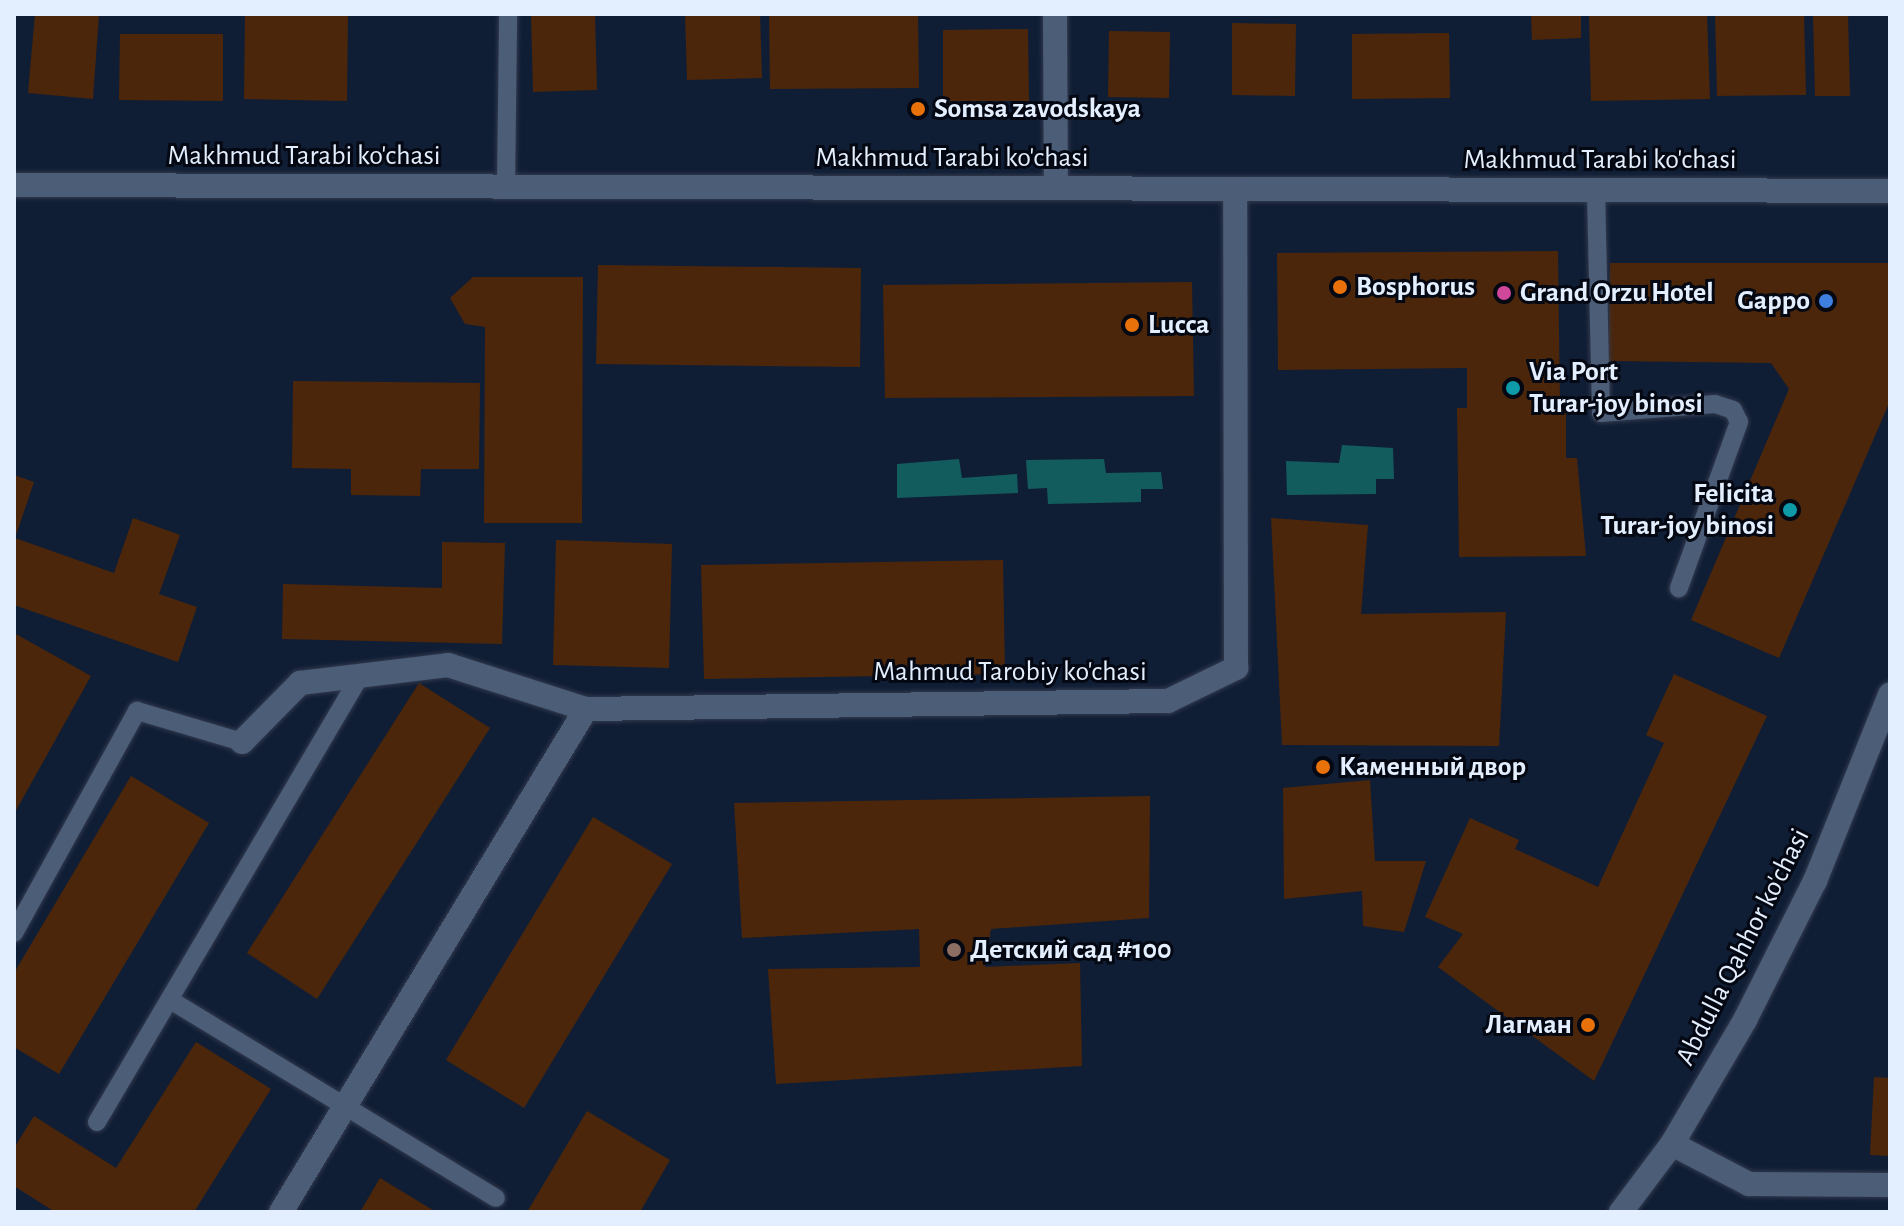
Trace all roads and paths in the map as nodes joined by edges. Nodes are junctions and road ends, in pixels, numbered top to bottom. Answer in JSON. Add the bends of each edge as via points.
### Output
{"nodes":[{"id":1,"x":508,"y":14,"type":"edge"},
{"id":2,"x":1055,"y":14,"type":"edge"},
{"id":3,"x":14,"y":185,"type":"edge"},
{"id":4,"x":1056,"y":187,"type":"junction"},
{"id":5,"x":506,"y":188,"type":"junction"},
{"id":6,"x":1235,"y":189,"type":"junction"},
{"id":7,"x":1596,"y":191,"type":"junction"},
{"id":8,"x":1890,"y":191,"type":"edge"},
{"id":9,"x":1679,"y":588,"type":"dead end"},
{"id":10,"x":360,"y":676,"type":"junction"},
{"id":11,"x":1889,"y":698,"type":"edge"},
{"id":12,"x":586,"y":709,"type":"junction"},
{"id":13,"x":242,"y":742,"type":"joint"},
{"id":14,"x":14,"y":933,"type":"edge"},
{"id":15,"x":172,"y":1001,"type":"junction"},
{"id":16,"x":347,"y":1105,"type":"junction"},
{"id":17,"x":97,"y":1122,"type":"dead end"},
{"id":18,"x":1672,"y":1144,"type":"junction"},
{"id":19,"x":1890,"y":1185,"type":"edge"},
{"id":20,"x":496,"y":1198,"type":"dead end"},
{"id":21,"x":281,"y":1212,"type":"edge"},
{"id":22,"x":1621,"y":1212,"type":"edge"}],
"edges":[{"from":1,"to":5,"type":"lane"},
{"from":2,"to":4,"type":"street"},
{"from":3,"to":5,"type":"street","name":"Makhmud Tarabi ko'chasi"},
{"from":4,"to":5,"type":"street","name":"Makhmud Tarabi ko'chasi"},
{"from":4,"to":6,"type":"street","name":"Makhmud Tarabi ko'chasi"},
{"from":6,"to":7,"type":"street","name":"Makhmud Tarabi ko'chasi"},
{"from":6,"to":12,"type":"street","name":"Mahmud Tarobiy ko'chasi","via":[[1236,668],[1168,701]]},
{"from":7,"to":8,"type":"street","name":"Makhmud Tarabi ko'chasi"},
{"from":7,"to":9,"type":"lane","via":[[1601,413],[1715,404],[1733,410],[1739,422]]},
{"from":10,"to":12,"type":"street","name":"Mahmud Tarobiy ko'chasi","via":[[448,665]]},
{"from":10,"to":13,"type":"street","name":"Mahmud Tarobiy ko'chasi","via":[[300,683]]},
{"from":10,"to":15,"type":"lane"},
{"from":11,"to":18,"type":"street","name":"Abdulla Qahhor ko'chasi","via":[[1815,881]]},
{"from":12,"to":16,"type":"street"},
{"from":13,"to":14,"type":"lane","via":[[137,711]]},
{"from":15,"to":16,"type":"lane"},
{"from":15,"to":17,"type":"lane"},
{"from":16,"to":20,"type":"lane"},
{"from":16,"to":21,"type":"street"},
{"from":18,"to":19,"type":"street","via":[[1749,1184]]},
{"from":18,"to":22,"type":"street","name":"Abdulla Qahhor ko'chasi"}]}
